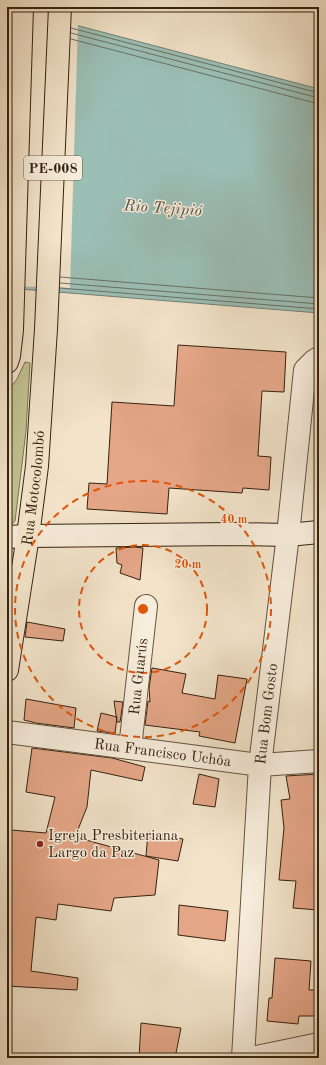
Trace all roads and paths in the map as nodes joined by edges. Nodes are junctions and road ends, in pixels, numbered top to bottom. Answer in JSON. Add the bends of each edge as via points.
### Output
{"nodes":[{"id":1,"x":22,"y":7,"type":"edge"},
{"id":2,"x":60,"y":7,"type":"edge"},
{"id":3,"x":7,"y":362,"type":"edge"},
{"id":4,"x":312,"y":364,"type":"edge"},
{"id":5,"x":319,"y":532,"type":"edge"},
{"id":6,"x":288,"y":535,"type":"junction"},
{"id":7,"x":28,"y":536,"type":"junction"},
{"id":8,"x":7,"y":537,"type":"edge"},
{"id":9,"x":146,"y":606,"type":"dead end"},
{"id":10,"x":7,"y":670,"type":"edge"},
{"id":11,"x":7,"y":732,"type":"edge"},
{"id":12,"x":130,"y":748,"type":"junction"},
{"id":13,"x":319,"y":761,"type":"edge"},
{"id":14,"x":260,"y":765,"type":"junction"},
{"id":15,"x":319,"y":1044,"type":"edge"},
{"id":16,"x":243,"y":1058,"type":"edge"},
{"id":17,"x":251,"y":1058,"type":"edge"}],
"edges":[{"from":1,"to":3,"type":"highway","number":"PE-008","via":[[12,330]]},
{"from":2,"to":7,"type":"highway","name":"Rua Motocolombó","number":"PE-008","via":[[46,330],[37,466]]},
{"from":4,"to":6,"type":"street","name":"Rua Bom Gosto"},
{"from":5,"to":6,"type":"street"},
{"from":6,"to":7,"type":"street"},
{"from":6,"to":14,"type":"street","name":"Rua Bom Gosto"},
{"from":7,"to":8,"type":"street"},
{"from":7,"to":10,"type":"highway","name":"Rua Motocolombó","number":"PE-008"},
{"from":9,"to":12,"type":"street","name":"Rua Guarús"},
{"from":11,"to":12,"type":"street","name":"Rua Francisco Uchôa"},
{"from":12,"to":14,"type":"street","name":"Rua Francisco Uchôa"},
{"from":13,"to":14,"type":"street","name":"Rua Francisco Uchôa"},
{"from":14,"to":16,"type":"street","name":"Rua Bom Gosto"},
{"from":15,"to":17,"type":"street"}]}
